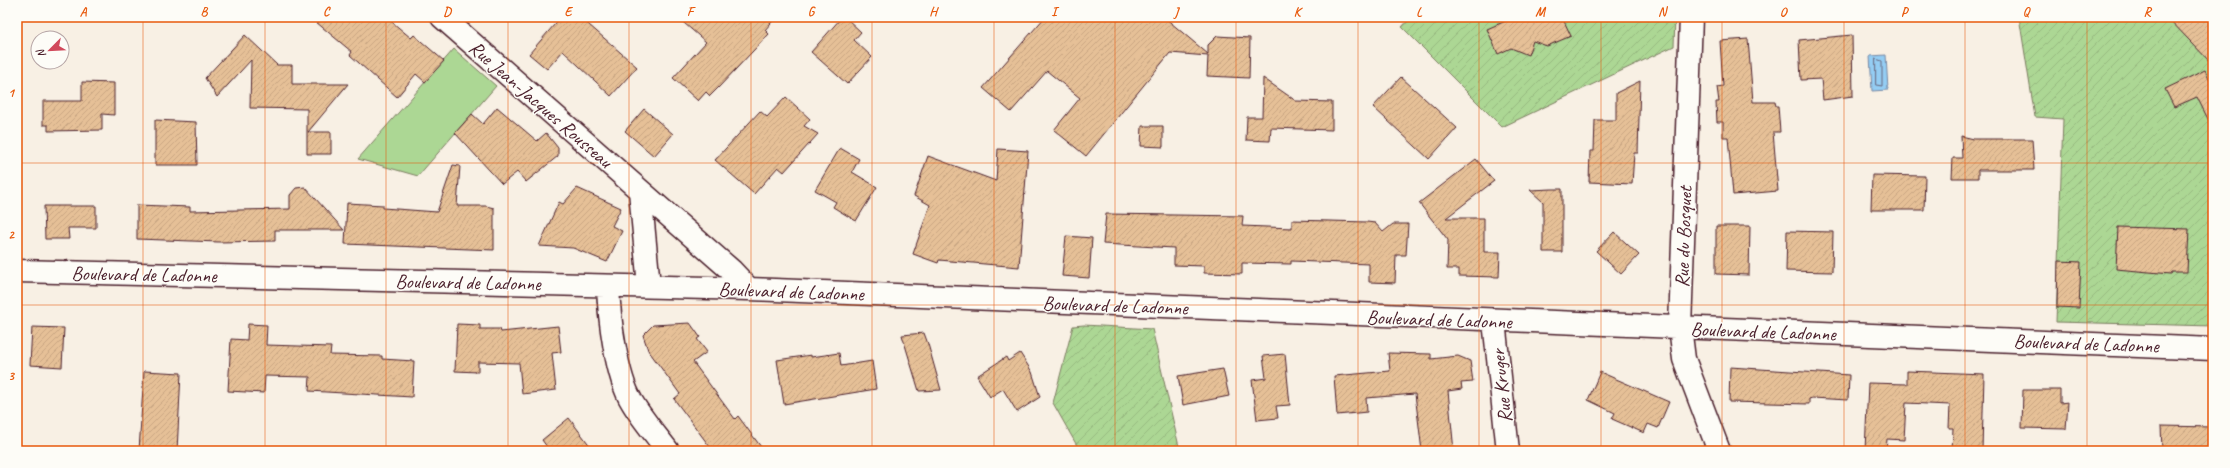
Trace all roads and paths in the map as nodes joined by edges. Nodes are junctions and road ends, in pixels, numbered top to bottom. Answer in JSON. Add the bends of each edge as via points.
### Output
{"nodes":[{"id":1,"x":442,"y":17,"type":"edge"},
{"id":2,"x":1692,"y":17,"type":"edge"},
{"id":3,"x":640,"y":191,"type":"junction"},
{"id":4,"x":17,"y":271,"type":"edge"},
{"id":5,"x":608,"y":286,"type":"junction"},
{"id":6,"x":649,"y":286,"type":"junction"},
{"id":7,"x":749,"y":289,"type":"junction"},
{"id":8,"x":1494,"y":321,"type":"junction"},
{"id":9,"x":1680,"y":327,"type":"junction"},
{"id":10,"x":2213,"y":349,"type":"edge"},
{"id":11,"x":668,"y":451,"type":"edge"},
{"id":12,"x":1508,"y":451,"type":"edge"},
{"id":13,"x":1719,"y":451,"type":"edge"}],
"edges":[{"from":1,"to":3,"type":"street","name":"Rue Jean-Jacques Rousseau"},
{"from":2,"to":9,"type":"street","name":"Rue du Bosquet"},
{"from":3,"to":6,"type":"street"},
{"from":3,"to":7,"type":"street","name":"Rue Jean-Jacques Rousseau","via":[[732,271]]},
{"from":4,"to":5,"type":"street","name":"Boulevard de Ladonne"},
{"from":5,"to":6,"type":"street","name":"Boulevard de Ladonne"},
{"from":5,"to":11,"type":"street","via":[[609,311],[623,383],[631,401]]},
{"from":6,"to":7,"type":"street","name":"Boulevard de Ladonne"},
{"from":7,"to":8,"type":"street","name":"Boulevard de Ladonne"},
{"from":8,"to":9,"type":"street","name":"Boulevard de Ladonne"},
{"from":8,"to":12,"type":"street","name":"Rue Kruger"},
{"from":9,"to":10,"type":"street","name":"Boulevard de Ladonne"},
{"from":9,"to":13,"type":"street","name":"Rue du Bosquet","via":[[1684,359]]}]}
